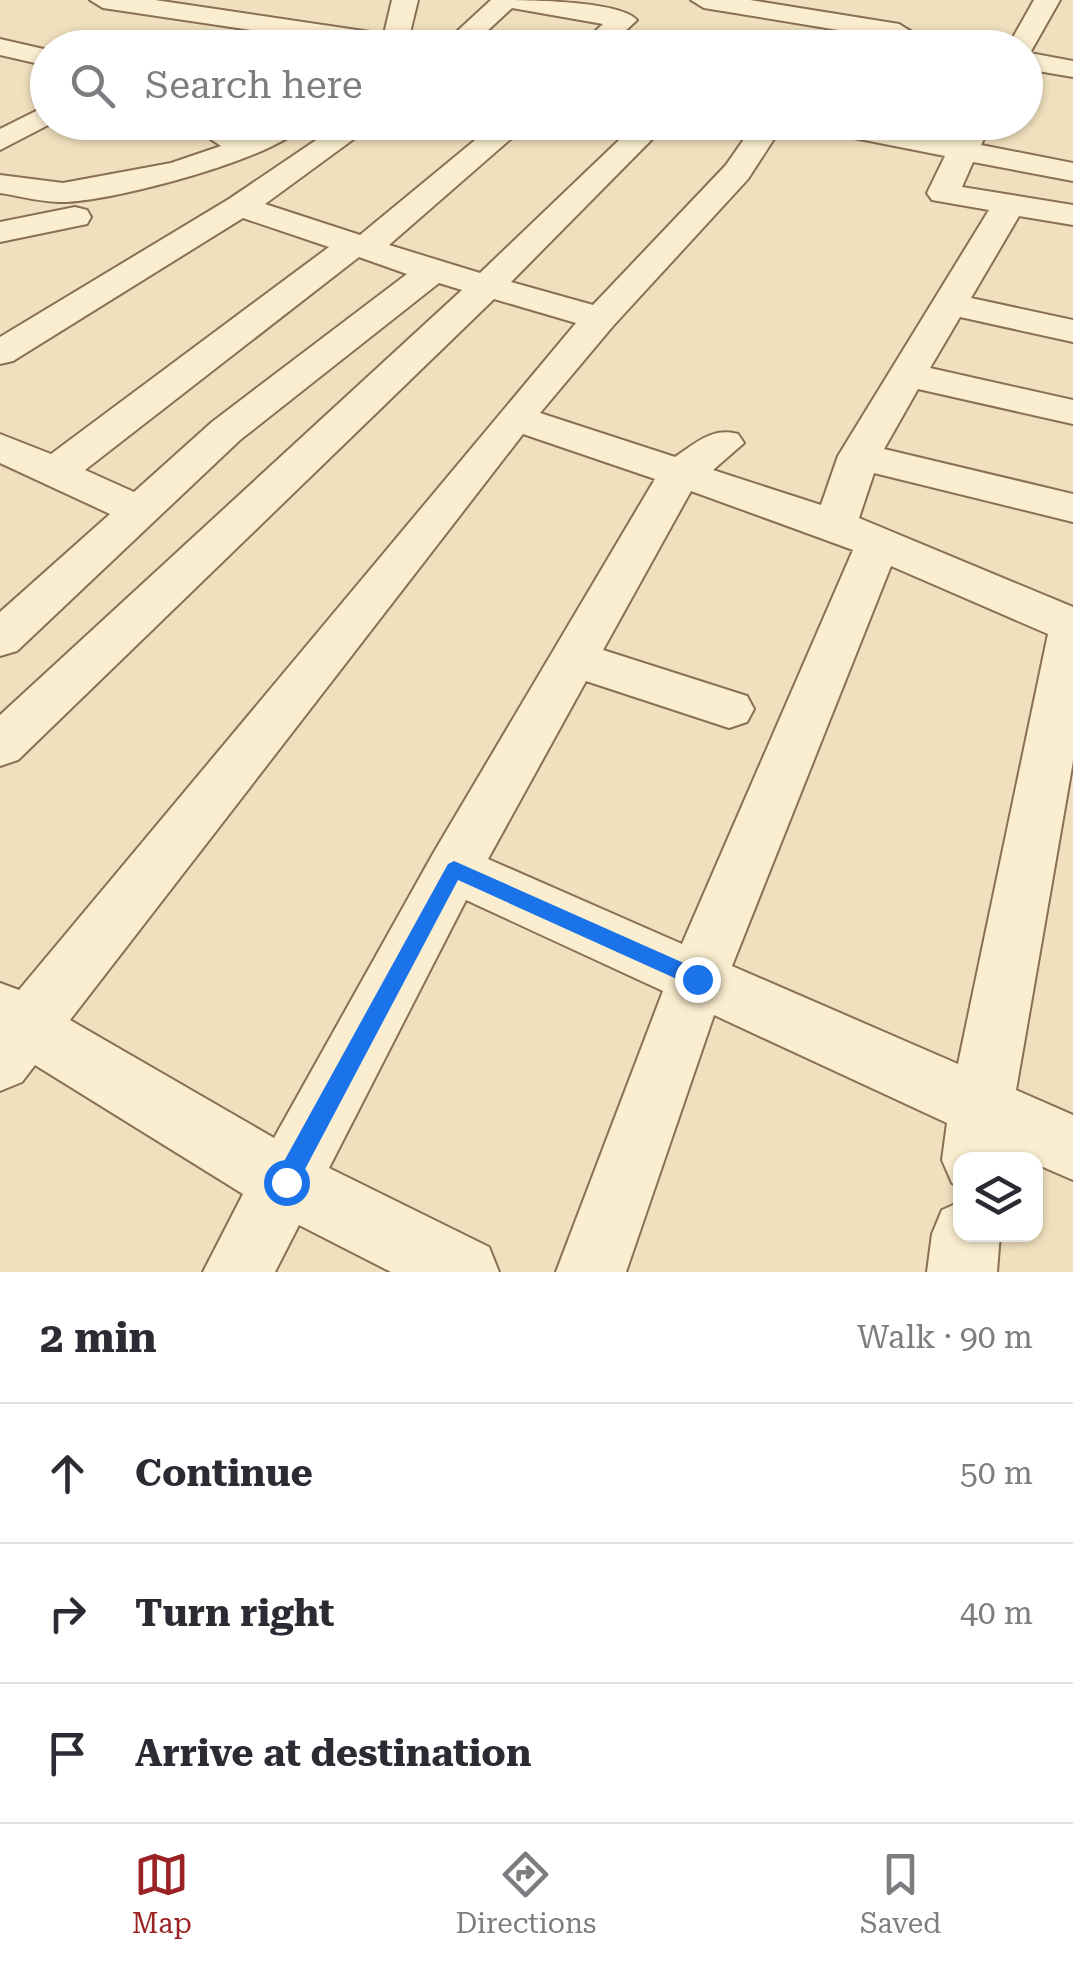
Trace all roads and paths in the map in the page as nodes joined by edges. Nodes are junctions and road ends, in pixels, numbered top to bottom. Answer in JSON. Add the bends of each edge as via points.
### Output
{"nodes":[{"id":1,"x":103,"y":0,"type":"edge"},
{"id":2,"x":256,"y":0,"type":"edge"},
{"id":3,"x":405,"y":0,"type":"edge"},
{"id":4,"x":507,"y":0,"type":"edge"},
{"id":5,"x":704,"y":0,"type":"edge"},
{"id":6,"x":774,"y":6,"type":"edge"},
{"id":7,"x":634,"y":10,"type":"edge"},
{"id":8,"x":226,"y":20,"type":"junction"},
{"id":9,"x":286,"y":28,"type":"junction"},
{"id":10,"x":201,"y":30,"type":"edge"},
{"id":11,"x":283,"y":30,"type":"edge"},
{"id":12,"x":300,"y":30,"type":"edge"},
{"id":13,"x":408,"y":30,"type":"edge"},
{"id":14,"x":473,"y":30,"type":"edge"},
{"id":15,"x":611,"y":30,"type":"edge"},
{"id":16,"x":755,"y":30,"type":"edge"},
{"id":17,"x":889,"y":30,"type":"edge"},
{"id":18,"x":0,"y":47,"type":"edge"},
{"id":19,"x":1043,"y":64,"type":"edge"},
{"id":20,"x":30,"y":65,"type":"edge"},
{"id":21,"x":1073,"y":69,"type":"edge"},
{"id":22,"x":30,"y":124,"type":"edge"},
{"id":23,"x":232,"y":140,"type":"edge"},
{"id":24,"x":260,"y":140,"type":"edge"},
{"id":25,"x":337,"y":140,"type":"edge"},
{"id":26,"x":493,"y":140,"type":"edge"},
{"id":27,"x":637,"y":140,"type":"edge"},
{"id":28,"x":759,"y":140,"type":"edge"},
{"id":29,"x":967,"y":140,"type":"edge"},
{"id":30,"x":981,"y":140,"type":"edge"},
{"id":31,"x":0,"y":141,"type":"edge"},
{"id":32,"x":246,"y":148,"type":"junction"},
{"id":33,"x":1073,"y":172,"type":"edge"},
{"id":34,"x":0,"y":184,"type":"edge"},
{"id":35,"x":240,"y":206,"type":"junction"},
{"id":36,"x":1008,"y":206,"type":"junction"},
{"id":37,"x":1073,"y":215,"type":"edge"},
{"id":38,"x":76,"y":217,"type":"dead end"},
{"id":39,"x":0,"y":232,"type":"edge"},
{"id":40,"x":360,"y":246,"type":"junction"},
{"id":41,"x":433,"y":271,"type":"junction"},
{"id":42,"x":490,"y":286,"type":"junction"},
{"id":43,"x":950,"y":304,"type":"junction"},
{"id":44,"x":600,"y":318,"type":"junction"},
{"id":45,"x":1073,"y":331,"type":"edge"},
{"id":46,"x":0,"y":353,"type":"edge"},
{"id":47,"x":908,"y":376,"type":"junction"},
{"id":48,"x":1073,"y":412,"type":"edge"},
{"id":49,"x":515,"y":418,"type":"junction"},
{"id":50,"x":724,"y":443,"type":"dead end"},
{"id":51,"x":0,"y":447,"type":"edge"},
{"id":52,"x":860,"y":456,"type":"junction"},
{"id":53,"x":55,"y":472,"type":"junction"},
{"id":54,"x":680,"y":473,"type":"junction"},
{"id":55,"x":1073,"y":508,"type":"edge"},
{"id":56,"x":138,"y":510,"type":"junction"},
{"id":57,"x":856,"y":535,"type":"junction"},
{"id":58,"x":1072,"y":625,"type":"edge"},
{"id":59,"x":0,"y":638,"type":"edge"},
{"id":60,"x":575,"y":659,"type":"junction"},
{"id":61,"x":729,"y":710,"type":"dead end"},
{"id":62,"x":0,"y":746,"type":"edge"},
{"id":63,"x":454,"y":869,"type":"junction"},
{"id":64,"x":697,"y":979,"type":"junction"},
{"id":65,"x":8,"y":1032,"type":"edge"},
{"id":66,"x":978,"y":1133,"type":"edge"},
{"id":67,"x":1073,"y":1148,"type":"edge"},
{"id":68,"x":286,"y":1182,"type":"junction"},
{"id":69,"x":965,"y":1242,"type":"edge"},
{"id":70,"x":238,"y":1272,"type":"edge"},
{"id":71,"x":464,"y":1272,"type":"edge"},
{"id":72,"x":591,"y":1272,"type":"edge"},
{"id":73,"x":962,"y":1272,"type":"edge"}],
"edges":[{"from":1,"to":8,"type":"street"},
{"from":2,"to":8,"type":"street"},
{"from":3,"to":13,"type":"street"},
{"from":4,"to":7,"type":"street"},
{"from":4,"to":14,"type":"street"},
{"from":5,"to":6,"type":"street"},
{"from":6,"to":16,"type":"street"},
{"from":6,"to":17,"type":"street"},
{"from":7,"to":15,"type":"street"},
{"from":8,"to":9,"type":"street"},
{"from":8,"to":10,"type":"street"},
{"from":9,"to":11,"type":"street"},
{"from":9,"to":12,"type":"street"},
{"from":18,"to":20,"type":"street"},
{"from":19,"to":21,"type":"street"},
{"from":22,"to":31,"type":"street"},
{"from":23,"to":32,"type":"street"},
{"from":24,"to":32,"type":"street"},
{"from":25,"to":35,"type":"street"},
{"from":26,"to":40,"type":"street"},
{"from":27,"to":42,"type":"street"},
{"from":28,"to":44,"type":"street","via":[[737,172]]},
{"from":29,"to":36,"type":"street","via":[[942,192]]},
{"from":30,"to":33,"type":"street"},
{"from":32,"to":34,"type":"street","via":[[178,171],[63,193]]},
{"from":35,"to":40,"type":"street"},
{"from":35,"to":46,"type":"street"},
{"from":36,"to":37,"type":"street"},
{"from":36,"to":43,"type":"street"},
{"from":38,"to":39,"type":"street"},
{"from":40,"to":41,"type":"street"},
{"from":40,"to":53,"type":"street"},
{"from":41,"to":42,"type":"street"},
{"from":41,"to":56,"type":"street","via":[[226,431]]},
{"from":42,"to":44,"type":"street"},
{"from":42,"to":62,"type":"street"},
{"from":43,"to":45,"type":"street"},
{"from":43,"to":47,"type":"street"},
{"from":44,"to":49,"type":"street"},
{"from":47,"to":48,"type":"street"},
{"from":47,"to":52,"type":"street"},
{"from":49,"to":54,"type":"street"},
{"from":49,"to":65,"type":"street"},
{"from":50,"to":54,"type":"street"},
{"from":51,"to":53,"type":"street"},
{"from":52,"to":55,"type":"street"},
{"from":52,"to":57,"type":"street"},
{"from":53,"to":56,"type":"street"},
{"from":54,"to":57,"type":"street"},
{"from":54,"to":60,"type":"street"},
{"from":56,"to":59,"type":"street"},
{"from":57,"to":58,"type":"street"},
{"from":57,"to":64,"type":"street"},
{"from":58,"to":66,"type":"street"},
{"from":60,"to":61,"type":"street"},
{"from":60,"to":63,"type":"street"},
{"from":63,"to":64,"type":"street"},
{"from":63,"to":68,"type":"street"},
{"from":64,"to":66,"type":"street"},
{"from":64,"to":72,"type":"street"},
{"from":65,"to":68,"type":"street"},
{"from":66,"to":67,"type":"street"},
{"from":68,"to":70,"type":"street"},
{"from":68,"to":71,"type":"street"},
{"from":69,"to":73,"type":"street"}]}
